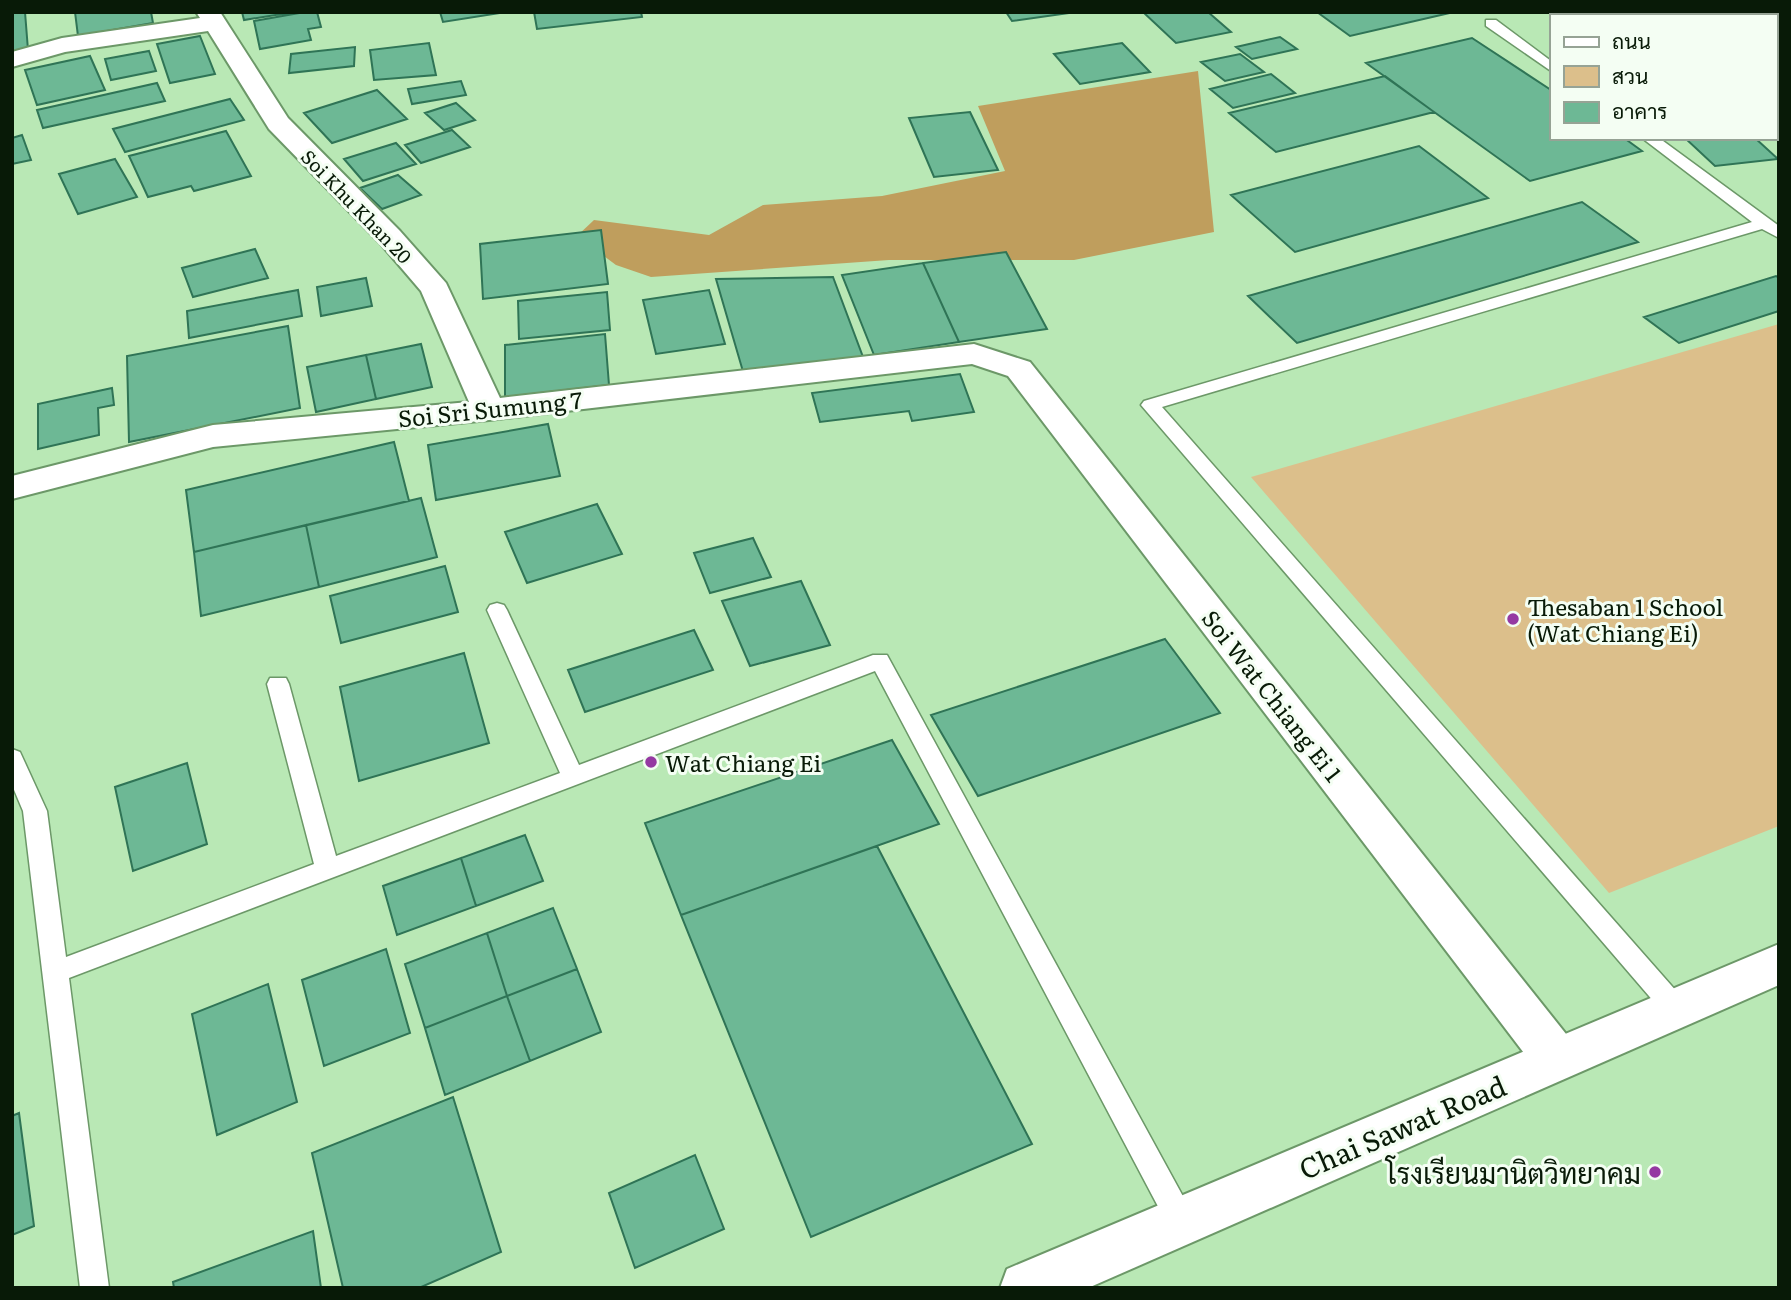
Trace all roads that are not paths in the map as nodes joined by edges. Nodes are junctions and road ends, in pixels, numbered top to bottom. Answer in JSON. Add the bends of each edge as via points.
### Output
{"nodes":[{"id":1,"x":211,"y":17,"type":"edge"},
{"id":2,"x":1492,"y":23,"type":"dead end"},
{"id":3,"x":12,"y":60,"type":"edge"},
{"id":4,"x":1550,"y":66,"type":"edge"},
{"id":5,"x":1652,"y":140,"type":"edge"},
{"id":6,"x":1771,"y":228,"type":"edge"},
{"id":7,"x":974,"y":354,"type":"joint"},
{"id":8,"x":489,"y":410,"type":"junction"},
{"id":9,"x":12,"y":488,"type":"edge"},
{"id":10,"x":497,"y":610,"type":"dead end"},
{"id":11,"x":278,"y":684,"type":"dead end"},
{"id":12,"x":12,"y":758,"type":"edge"},
{"id":13,"x":573,"y":777,"type":"junction"},
{"id":14,"x":328,"y":872,"type":"junction"},
{"id":15,"x":1779,"y":964,"type":"edge"},
{"id":16,"x":56,"y":972,"type":"junction"},
{"id":17,"x":1676,"y":1009,"type":"junction"},
{"id":18,"x":1557,"y":1059,"type":"junction"},
{"id":19,"x":1181,"y":1221,"type":"junction"},
{"id":20,"x":95,"y":1288,"type":"edge"},
{"id":21,"x":1026,"y":1288,"type":"edge"}],
"edges":[{"from":1,"to":3,"type":"street","via":[[62,45]]},
{"from":1,"to":8,"type":"street","name":"Soi Khu Khan 20","via":[[278,123],[435,289]]},
{"from":2,"to":4,"type":"lane"},
{"from":5,"to":6,"type":"lane"},
{"from":6,"to":17,"type":"lane","via":[[1150,405]]},
{"from":7,"to":8,"type":"street","name":"Soi Sri Sumung 7"},
{"from":7,"to":18,"type":"street","name":"Soi Wat Chiang Ei 1","via":[[1019,369]]},
{"from":8,"to":9,"type":"street","name":"Soi Sri Sumung 7","via":[[213,436]]},
{"from":10,"to":13,"type":"lane"},
{"from":11,"to":14,"type":"lane"},
{"from":12,"to":16,"type":"lane","via":[[35,811]]},
{"from":13,"to":14,"type":"lane"},
{"from":13,"to":19,"type":"lane","via":[[880,661]]},
{"from":14,"to":16,"type":"lane"},
{"from":15,"to":17,"type":"street","name":"Chai Sawat Road"},
{"from":16,"to":20,"type":"lane"},
{"from":17,"to":18,"type":"street","name":"Chai Sawat Road"},
{"from":18,"to":19,"type":"street","name":"Chai Sawat Road"},
{"from":19,"to":21,"type":"street","name":"Chai Sawat Road"}]}
